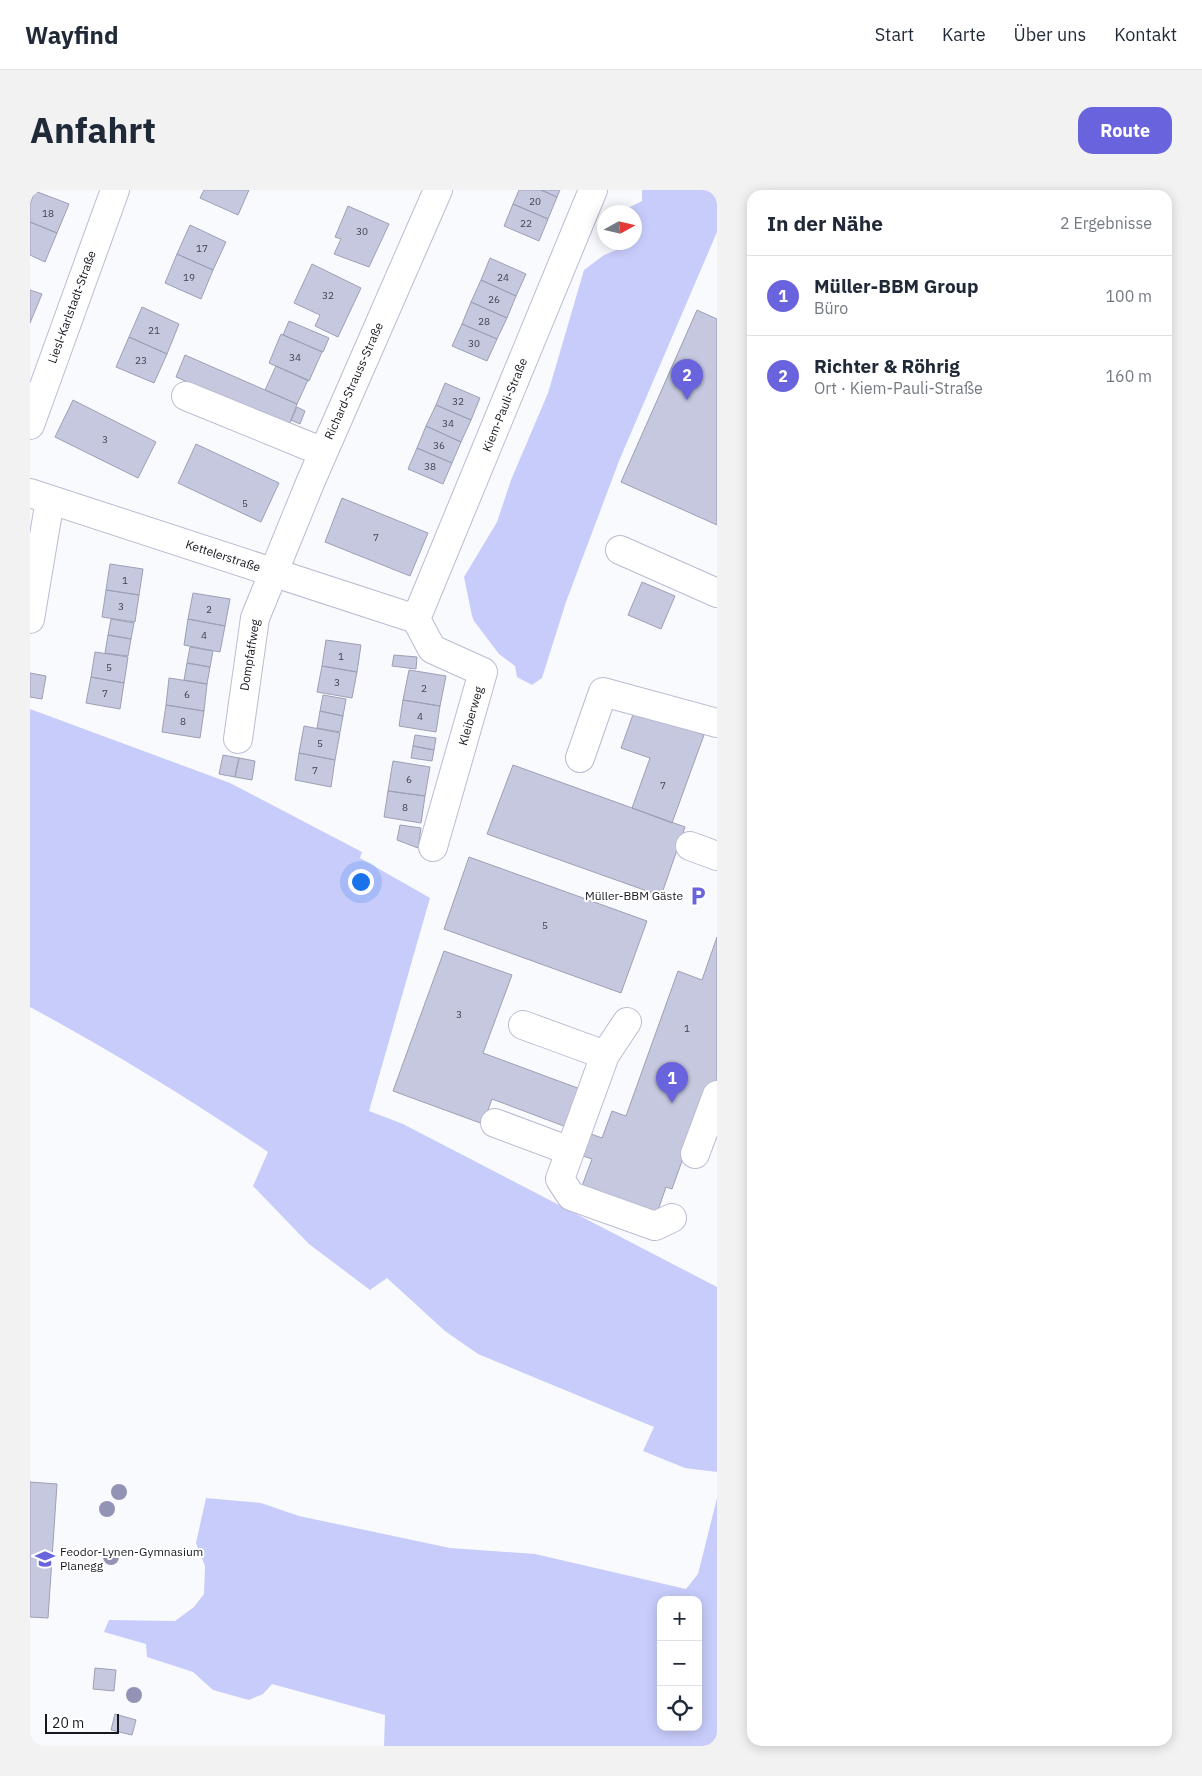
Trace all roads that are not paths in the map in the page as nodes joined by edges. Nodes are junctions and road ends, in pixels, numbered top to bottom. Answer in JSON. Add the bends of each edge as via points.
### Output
{"nodes":[{"id":1,"x":115,"y":190,"type":"edge"},
{"id":2,"x":438,"y":190,"type":"edge"},
{"id":3,"x":593,"y":190,"type":"edge"},
{"id":4,"x":186,"y":396,"type":"dead end"},
{"id":5,"x":30,"y":425,"type":"edge"},
{"id":6,"x":323,"y":452,"type":"junction"},
{"id":7,"x":40,"y":496,"type":"edge"},
{"id":8,"x":620,"y":550,"type":"dead end"},
{"id":9,"x":272,"y":573,"type":"junction"},
{"id":10,"x":717,"y":593,"type":"edge"},
{"id":11,"x":30,"y":619,"type":"edge"},
{"id":12,"x":416,"y":619,"type":"junction"},
{"id":13,"x":717,"y":722,"type":"edge"},
{"id":14,"x":238,"y":739,"type":"dead end"},
{"id":15,"x":580,"y":758,"type":"dead end"},
{"id":16,"x":690,"y":846,"type":"dead end"},
{"id":17,"x":433,"y":847,"type":"dead end"},
{"id":18,"x":717,"y":856,"type":"edge"},
{"id":19,"x":627,"y":1022,"type":"dead end"},
{"id":20,"x":523,"y":1025,"type":"dead end"},
{"id":21,"x":605,"y":1055,"type":"junction"},
{"id":22,"x":717,"y":1095,"type":"edge"},
{"id":23,"x":495,"y":1123,"type":"dead end"},
{"id":24,"x":570,"y":1151,"type":"junction"},
{"id":25,"x":695,"y":1154,"type":"dead end"},
{"id":26,"x":672,"y":1218,"type":"dead end"}],
"edges":[{"from":1,"to":5,"type":"street","name":"Liesl-Karlstadt-Straße"},
{"from":2,"to":6,"type":"street","name":"Richard-Strauss-Straße"},
{"from":3,"to":12,"type":"street","name":"Kiem-Pauli-Straße"},
{"from":4,"to":6,"type":"street"},
{"from":6,"to":9,"type":"street","name":"Richard-Strauss-Straße"},
{"from":7,"to":9,"type":"street","name":"Kettelerstraße"},
{"from":7,"to":11,"type":"street"},
{"from":8,"to":10,"type":"street"},
{"from":9,"to":12,"type":"street","name":"Kettelerstraße"},
{"from":9,"to":14,"type":"street","name":"Dompfaffweg","via":[[255,618]]},
{"from":12,"to":17,"type":"street","name":"Kleiberweg","via":[[432,649],[484,672]]},
{"from":13,"to":15,"type":"street","via":[[603,692]]},
{"from":16,"to":18,"type":"street"},
{"from":19,"to":21,"type":"street"},
{"from":20,"to":21,"type":"street"},
{"from":21,"to":24,"type":"street"},
{"from":22,"to":25,"type":"street"},
{"from":23,"to":24,"type":"street"},
{"from":24,"to":26,"type":"street","via":[[560,1179],[571,1196],[655,1226]]}]}
